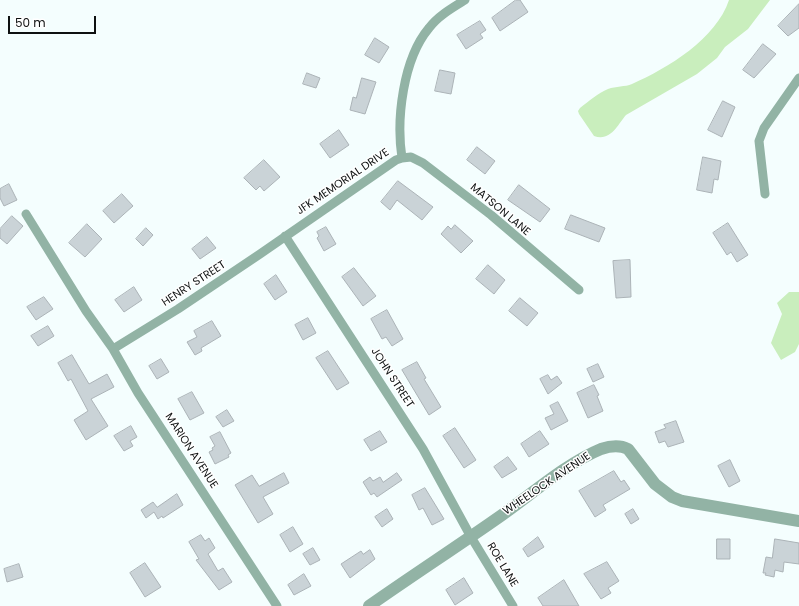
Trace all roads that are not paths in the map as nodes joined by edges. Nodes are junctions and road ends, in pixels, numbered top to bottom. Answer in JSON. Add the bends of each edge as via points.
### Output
{"nodes":[{"id":1,"x":465,"y":0,"type":"edge"},
{"id":2,"x":799,"y":78,"type":"edge"},
{"id":3,"x":402,"y":158,"type":"junction"},
{"id":4,"x":765,"y":194,"type":"dead end"},
{"id":5,"x":26,"y":214,"type":"dead end"},
{"id":6,"x":286,"y":236,"type":"junction"},
{"id":7,"x":579,"y":290,"type":"dead end"},
{"id":8,"x":113,"y":349,"type":"junction"},
{"id":9,"x":799,"y":521,"type":"edge"},
{"id":10,"x":471,"y":537,"type":"junction"},
{"id":11,"x":277,"y":606,"type":"edge"},
{"id":12,"x":369,"y":606,"type":"edge"},
{"id":13,"x":513,"y":606,"type":"edge"}],
"edges":[{"from":1,"to":3,"type":"street","name":"JFK MEMORIAL DRIVE","via":[[432,24],[412,59],[399,122]]},
{"from":2,"to":4,"type":"street","via":[[764,128],[759,141]]},
{"from":3,"to":6,"type":"street","name":"JFK MEMORIAL DRIVE"},
{"from":3,"to":7,"type":"street","name":"MATSON LANE","via":[[411,157],[423,164],[491,215]]},
{"from":5,"to":8,"type":"street","name":"MARION AVENUE"},
{"from":6,"to":8,"type":"street","name":"HENRY STREET","via":[[178,309]]},
{"from":6,"to":10,"type":"street","name":"JOHN STREET","via":[[423,449]]},
{"from":8,"to":11,"type":"street","name":"MARION AVENUE","via":[[138,393]]},
{"from":9,"to":10,"type":"street","name":"WHEELOCK AVENUE","via":[[682,501],[655,484],[628,449],[610,446],[586,456]]},
{"from":10,"to":12,"type":"street","name":"WHEELOCK AVENUE"},
{"from":10,"to":13,"type":"street","name":"ROE LANE"}]}
